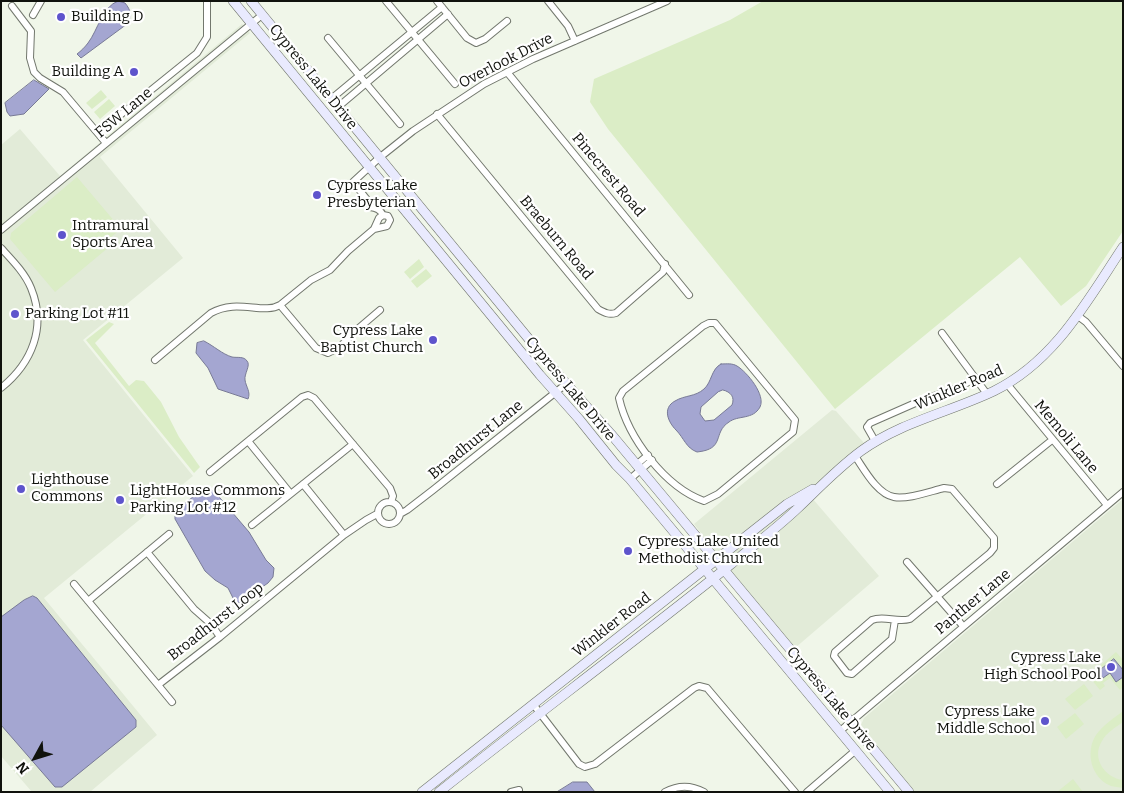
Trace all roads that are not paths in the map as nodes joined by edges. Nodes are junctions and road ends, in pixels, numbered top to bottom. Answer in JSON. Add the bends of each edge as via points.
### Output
{"nodes":[{"id":1,"x":41,"y":1,"type":"edge"},
{"id":2,"x":207,"y":1,"type":"edge"},
{"id":3,"x":233,"y":1,"type":"edge"},
{"id":4,"x":251,"y":1,"type":"edge"},
{"id":5,"x":386,"y":1,"type":"edge"},
{"id":6,"x":548,"y":1,"type":"edge"},
{"id":7,"x":667,"y":1,"type":"edge"},
{"id":8,"x":439,"y":4,"type":"edge"},
{"id":9,"x":12,"y":6,"type":"dead end"},
{"id":10,"x":448,"y":14,"type":"junction"},
{"id":11,"x":33,"y":15,"type":"dead end"},
{"id":12,"x":262,"y":15,"type":"junction"},
{"id":13,"x":507,"y":21,"type":"dead end"},
{"id":14,"x":252,"y":24,"type":"junction"},
{"id":15,"x":412,"y":32,"type":"junction"},
{"id":16,"x":328,"y":38,"type":"dead end"},
{"id":17,"x":418,"y":40,"type":"junction"},
{"id":18,"x":574,"y":41,"type":"junction"},
{"id":19,"x":507,"y":72,"type":"junction"},
{"id":20,"x":359,"y":76,"type":"junction"},
{"id":21,"x":366,"y":83,"type":"junction"},
{"id":22,"x":455,"y":84,"type":"dead end"},
{"id":23,"x":158,"y":85,"type":"junction"},
{"id":24,"x":166,"y":94,"type":"junction"},
{"id":25,"x":331,"y":99,"type":"junction"},
{"id":26,"x":338,"y":107,"type":"junction"},
{"id":27,"x":437,"y":114,"type":"junction"},
{"id":28,"x":114,"y":120,"type":"dead end"},
{"id":29,"x":400,"y":124,"type":"dead end"},
{"id":30,"x":106,"y":143,"type":"junction"},
{"id":31,"x":379,"y":158,"type":"junction"},
{"id":32,"x":370,"y":168,"type":"junction"},
{"id":33,"x":383,"y":215,"type":"junction"},
{"id":34,"x":1,"y":230,"type":"edge"},
{"id":35,"x":374,"y":230,"type":"junction"},
{"id":36,"x":1123,"y":247,"type":"edge"},
{"id":37,"x":1,"y":248,"type":"edge"},
{"id":38,"x":664,"y":264,"type":"junction"},
{"id":39,"x":471,"y":270,"type":"junction"},
{"id":40,"x":460,"y":278,"type":"junction"},
{"id":41,"x":690,"y":295,"type":"dead end"},
{"id":42,"x":280,"y":305,"type":"junction"},
{"id":43,"x":380,"y":310,"type":"dead end"},
{"id":44,"x":1078,"y":316,"type":"junction"},
{"id":45,"x":942,"y":334,"type":"dead end"},
{"id":46,"x":155,"y":360,"type":"dead end"},
{"id":47,"x":1123,"y":366,"type":"edge"},
{"id":48,"x":976,"y":378,"type":"junction"},
{"id":49,"x":566,"y":384,"type":"junction"},
{"id":50,"x":1006,"y":384,"type":"junction"},
{"id":51,"x":1,"y":388,"type":"edge"},
{"id":52,"x":555,"y":392,"type":"junction"},
{"id":53,"x":987,"y":394,"type":"junction"},
{"id":54,"x":1052,"y":440,"type":"junction"},
{"id":55,"x":248,"y":441,"type":"junction"},
{"id":56,"x":875,"y":441,"type":"junction"},
{"id":57,"x":353,"y":444,"type":"junction"},
{"id":58,"x":854,"y":456,"type":"junction"},
{"id":59,"x":650,"y":458,"type":"junction"},
{"id":60,"x":638,"y":467,"type":"junction"},
{"id":61,"x":210,"y":472,"type":"dead end"},
{"id":62,"x":630,"y":479,"type":"junction"},
{"id":63,"x":303,"y":484,"type":"junction"},
{"id":64,"x":822,"y":484,"type":"junction"},
{"id":65,"x":997,"y":484,"type":"dead end"},
{"id":66,"x":1123,"y":492,"type":"edge"},
{"id":67,"x":290,"y":493,"type":"junction"},
{"id":68,"x":391,"y":502,"type":"junction"},
{"id":69,"x":1107,"y":505,"type":"junction"},
{"id":70,"x":377,"y":514,"type":"junction"},
{"id":71,"x":400,"y":514,"type":"junction"},
{"id":72,"x":252,"y":525,"type":"dead end"},
{"id":73,"x":169,"y":534,"type":"dead end"},
{"id":74,"x":344,"y":535,"type":"junction"},
{"id":75,"x":147,"y":552,"type":"junction"},
{"id":76,"x":716,"y":561,"type":"junction"},
{"id":77,"x":908,"y":562,"type":"dead end"},
{"id":78,"x":705,"y":569,"type":"junction"},
{"id":79,"x":724,"y":570,"type":"junction"},
{"id":80,"x":713,"y":579,"type":"junction"},
{"id":81,"x":74,"y":584,"type":"dead end"},
{"id":82,"x":938,"y":598,"type":"junction"},
{"id":83,"x":88,"y":601,"type":"junction"},
{"id":84,"x":895,"y":620,"type":"junction"},
{"id":85,"x":963,"y":626,"type":"junction"},
{"id":86,"x":220,"y":637,"type":"junction"},
{"id":87,"x":591,"y":659,"type":"junction"},
{"id":88,"x":158,"y":685,"type":"junction"},
{"id":89,"x":560,"y":697,"type":"junction"},
{"id":90,"x":172,"y":702,"type":"dead end"},
{"id":91,"x":533,"y":704,"type":"junction"},
{"id":92,"x":539,"y":713,"type":"junction"},
{"id":93,"x":851,"y":723,"type":"junction"},
{"id":94,"x":840,"y":731,"type":"junction"},
{"id":95,"x":856,"y":750,"type":"junction"},
{"id":96,"x":519,"y":790,"type":"dead end"},
{"id":97,"x":422,"y":792,"type":"edge"},
{"id":98,"x":439,"y":792,"type":"edge"},
{"id":99,"x":511,"y":792,"type":"edge"},
{"id":100,"x":665,"y":792,"type":"edge"},
{"id":101,"x":704,"y":792,"type":"edge"},
{"id":102,"x":795,"y":792,"type":"edge"},
{"id":103,"x":807,"y":792,"type":"edge"},
{"id":104,"x":890,"y":792,"type":"edge"},
{"id":105,"x":908,"y":792,"type":"edge"}],
"edges":[{"from":1,"to":11,"type":"street"},
{"from":2,"to":23,"type":"street","via":[[207,37],[197,53]]},
{"from":3,"to":14,"type":"main road","name":"Cypress Lake Drive"},
{"from":4,"to":12,"type":"main road","name":"Cypress Lake Drive"},
{"from":5,"to":15,"type":"street"},
{"from":6,"to":18,"type":"street","via":[[568,26]]},
{"from":7,"to":18,"type":"street","name":"Overlook Drive"},
{"from":8,"to":10,"type":"street"},
{"from":8,"to":15,"type":"street"},
{"from":9,"to":30,"type":"street","via":[[31,31],[30,58],[34,72],[64,92]]},
{"from":10,"to":13,"type":"street","via":[[476,43]]},
{"from":10,"to":17,"type":"street"},
{"from":12,"to":14,"type":"street","name":"FSW Lane"},
{"from":12,"to":25,"type":"main road","name":"Cypress Lake Drive"},
{"from":14,"to":24,"type":"street","name":"FSW Lane"},
{"from":14,"to":32,"type":"main road","name":"Cypress Lake Drive"},
{"from":15,"to":17,"type":"street"},
{"from":15,"to":20,"type":"street"},
{"from":16,"to":20,"type":"street"},
{"from":17,"to":21,"type":"street"},
{"from":17,"to":22,"type":"street"},
{"from":18,"to":19,"type":"street","name":"Overlook Drive"},
{"from":19,"to":27,"type":"street","name":"Overlook Drive"},
{"from":19,"to":38,"type":"street","name":"Pinecrest Road"},
{"from":20,"to":21,"type":"street"},
{"from":20,"to":25,"type":"street"},
{"from":21,"to":26,"type":"street"},
{"from":21,"to":29,"type":"street"},
{"from":23,"to":24,"type":"street"},
{"from":23,"to":28,"type":"street"},
{"from":24,"to":30,"type":"street","name":"FSW Lane"},
{"from":25,"to":26,"type":"main road","name":"Cypress Lake Drive"},
{"from":26,"to":31,"type":"main road","name":"Cypress Lake Drive"},
{"from":27,"to":31,"type":"street","name":"Overlook Drive"},
{"from":27,"to":38,"type":"street","name":"Braeburn Road","via":[[604,313],[616,313],[663,272]]},
{"from":30,"to":34,"type":"street","name":"FSW Lane"},
{"from":31,"to":32,"type":"street","name":"Overlook Drive"},
{"from":31,"to":39,"type":"main road","name":"Cypress Lake Drive"},
{"from":32,"to":33,"type":"street","name":"Overlook Drive","via":[[353,182],[370,207],[377,208]]},
{"from":32,"to":40,"type":"main road","name":"Cypress Lake Drive"},
{"from":33,"to":35,"type":"street"},
{"from":33,"to":35,"type":"street","via":[[388,216],[389,223]]},
{"from":35,"to":42,"type":"street","via":[[348,250],[330,270]]},
{"from":36,"to":44,"type":"main road","name":"Winkler Road"},
{"from":37,"to":51,"type":"street","via":[[31,287],[37,316],[35,338],[28,358]]},
{"from":38,"to":41,"type":"street","name":"Pinecrest Road"},
{"from":39,"to":40,"type":"street"},
{"from":39,"to":49,"type":"main road","name":"Cypress Lake Drive"},
{"from":40,"to":52,"type":"main road","name":"Cypress Lake Drive"},
{"from":42,"to":43,"type":"street","via":[[316,348],[328,353]]},
{"from":42,"to":46,"type":"street","via":[[220,308]]},
{"from":44,"to":47,"type":"street"},
{"from":44,"to":50,"type":"main road","name":"Winkler Road","via":[[1059,341]]},
{"from":45,"to":48,"type":"street"},
{"from":48,"to":53,"type":"street"},
{"from":48,"to":56,"type":"street","via":[[870,423],[867,427]]},
{"from":49,"to":52,"type":"street","name":"Broadhurst Lane"},
{"from":49,"to":60,"type":"main road","name":"Cypress Lake Drive"},
{"from":50,"to":53,"type":"main road","name":"Winkler Road"},
{"from":50,"to":54,"type":"street","name":"Memoli Lane"},
{"from":52,"to":62,"type":"main road","name":"Cypress Lake Drive"},
{"from":52,"to":71,"type":"street","name":"Broadhurst Lane"},
{"from":53,"to":56,"type":"main road","name":"Winkler Road"},
{"from":54,"to":65,"type":"street"},
{"from":54,"to":69,"type":"street","name":"Memoli Lane"},
{"from":55,"to":57,"type":"street","via":[[308,395]]},
{"from":55,"to":61,"type":"street"},
{"from":55,"to":67,"type":"street"},
{"from":56,"to":58,"type":"main road","name":"Winkler Road"},
{"from":57,"to":63,"type":"street"},
{"from":57,"to":68,"type":"street","via":[[390,488]]},
{"from":58,"to":64,"type":"main road","name":"Winkler Road"},
{"from":58,"to":82,"type":"street","via":[[877,486],[890,496],[898,498],[952,489],[992,534],[995,541],[992,551]]},
{"from":59,"to":59,"type":"street","via":[[688,494],[704,501],[718,494],[793,432],[795,420],[715,323],[709,323],[623,391],[619,398],[621,409],[640,446]]},
{"from":59,"to":60,"type":"street"},
{"from":60,"to":62,"type":"street"},
{"from":60,"to":76,"type":"main road","name":"Cypress Lake Drive"},
{"from":62,"to":78,"type":"main road","name":"Cypress Lake Drive"},
{"from":63,"to":67,"type":"street"},
{"from":63,"to":74,"type":"street"},
{"from":64,"to":76,"type":"main road","name":"Winkler Road","via":[[787,504]]},
{"from":64,"to":79,"type":"main road","name":"Winkler Road","via":[[782,523]]},
{"from":66,"to":69,"type":"street","name":"Panther Lane"},
{"from":67,"to":72,"type":"street"},
{"from":68,"to":70,"type":"street","name":"Broadhurst Loop","via":[[383,504]]},
{"from":68,"to":71,"type":"street"},
{"from":69,"to":85,"type":"street","name":"Panther Lane"},
{"from":70,"to":71,"type":"street","via":[[387,525],[397,521]]},
{"from":70,"to":74,"type":"street","name":"Broadhurst Loop"},
{"from":73,"to":75,"type":"street"},
{"from":74,"to":86,"type":"street","name":"Broadhurst Loop"},
{"from":75,"to":83,"type":"street"},
{"from":75,"to":86,"type":"street"},
{"from":76,"to":78,"type":"main road","name":"Winkler Road"},
{"from":76,"to":79,"type":"main road","name":"Cypress Lake Drive"},
{"from":77,"to":82,"type":"street"},
{"from":78,"to":80,"type":"main road","name":"Cypress Lake Drive"},
{"from":78,"to":87,"type":"main road","name":"Winkler Road"},
{"from":79,"to":80,"type":"main road","name":"Winkler Road"},
{"from":79,"to":93,"type":"main road","name":"Cypress Lake Drive"},
{"from":80,"to":89,"type":"main road","name":"Winkler Road"},
{"from":80,"to":94,"type":"main road","name":"Cypress Lake Drive"},
{"from":81,"to":83,"type":"street"},
{"from":82,"to":84,"type":"street","via":[[910,619]]},
{"from":82,"to":85,"type":"street"},
{"from":83,"to":88,"type":"street"},
{"from":84,"to":84,"type":"street","via":[[872,620],[835,652],[834,656],[847,673],[852,674],[892,639]]},
{"from":85,"to":93,"type":"street","name":"Panther Lane"},
{"from":86,"to":88,"type":"street","name":"Broadhurst Loop"},
{"from":87,"to":89,"type":"main road","via":[[593,663],[567,686]]},
{"from":87,"to":91,"type":"main road","name":"Winkler Road"},
{"from":88,"to":90,"type":"street"},
{"from":89,"to":92,"type":"main road","name":"Winkler Road"},
{"from":91,"to":92,"type":"street"},
{"from":91,"to":97,"type":"main road","name":"Winkler Road"},
{"from":92,"to":98,"type":"main road","name":"Winkler Road"},
{"from":92,"to":102,"type":"street","via":[[579,764],[585,767],[595,764],[688,691],[699,686],[707,688]]},
{"from":93,"to":94,"type":"street","name":"Panther Lane"},
{"from":93,"to":105,"type":"main road","name":"Cypress Lake Drive"},
{"from":94,"to":95,"type":"main road","name":"Cypress Lake Drive"},
{"from":95,"to":103,"type":"street"},
{"from":95,"to":104,"type":"main road","name":"Cypress Lake Drive"},
{"from":96,"to":99,"type":"street"},
{"from":100,"to":101,"type":"street","via":[[684,786]]}]}
